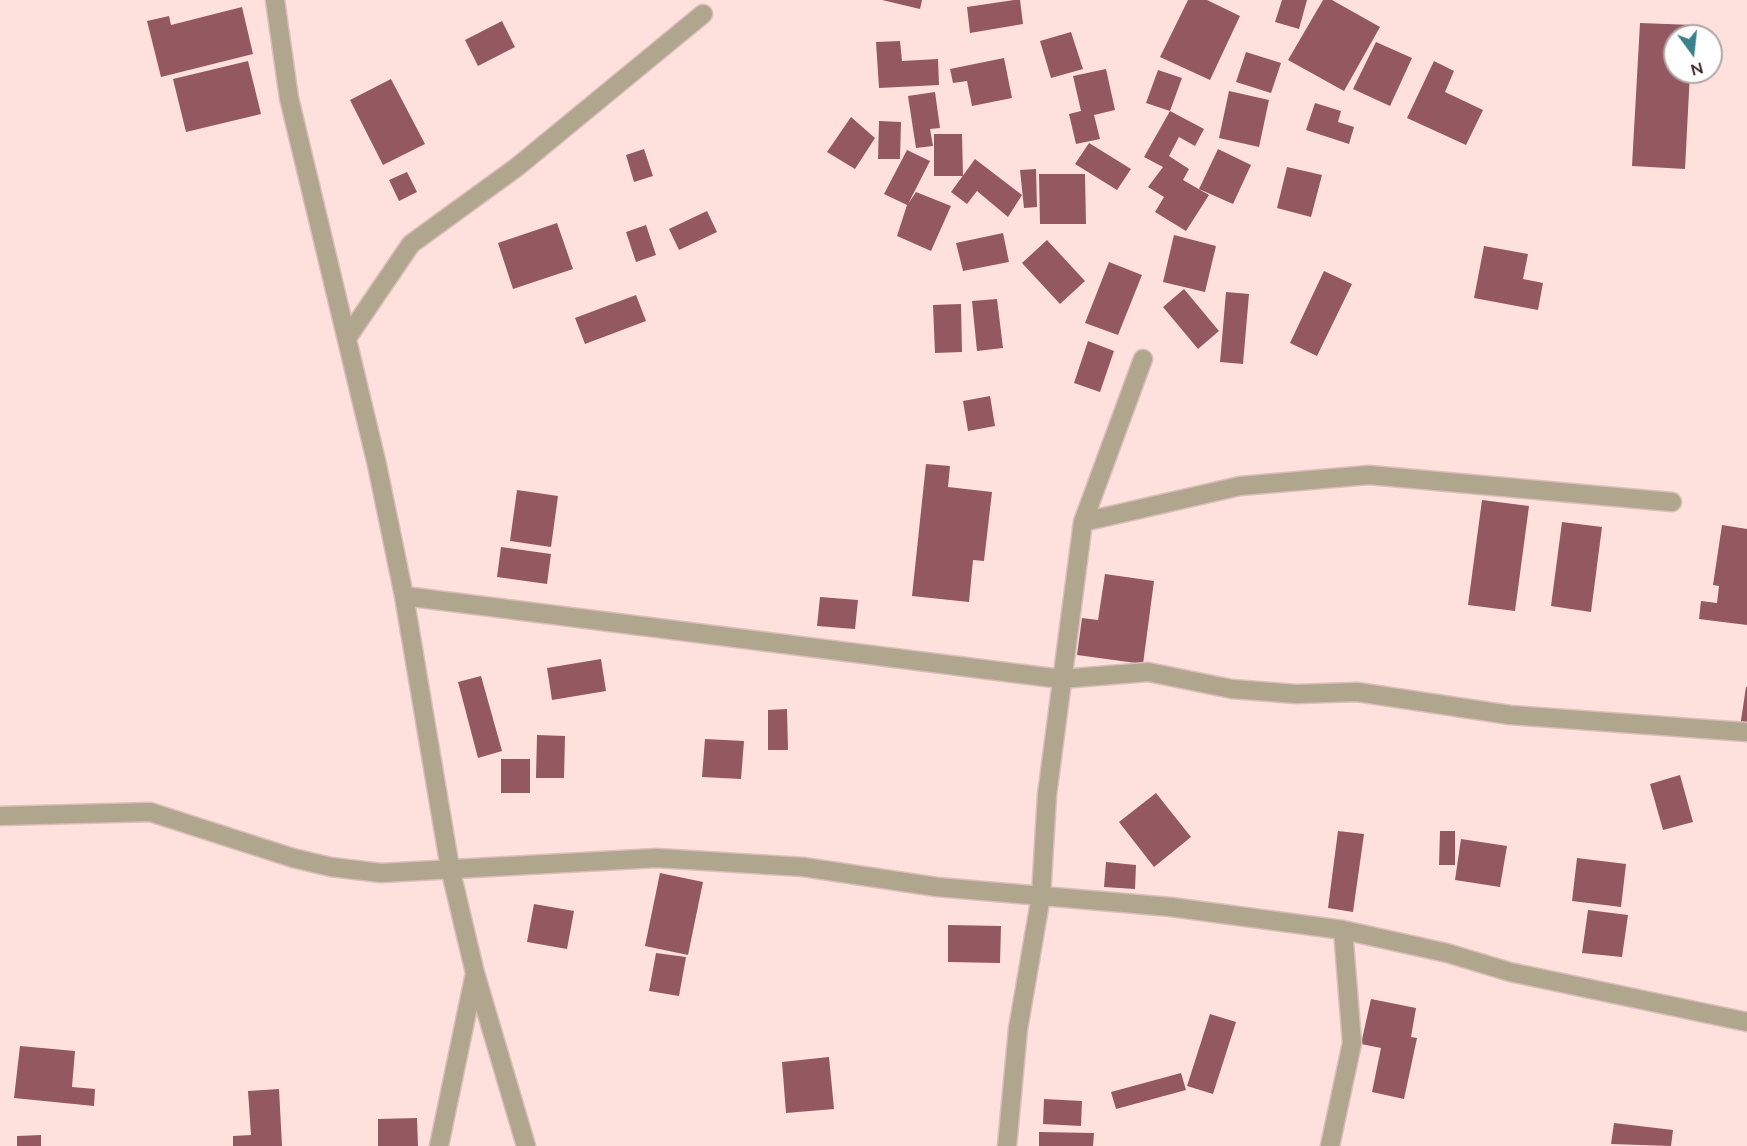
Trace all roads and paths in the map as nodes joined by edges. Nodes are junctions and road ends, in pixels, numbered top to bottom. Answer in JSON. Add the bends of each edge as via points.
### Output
{"nodes":[{"id":1,"x":274,"y":0,"type":"edge"},
{"id":2,"x":703,"y":14,"type":"dead end"},
{"id":3,"x":347,"y":338,"type":"junction"},
{"id":4,"x":1143,"y":359,"type":"dead end"},
{"id":5,"x":1672,"y":502,"type":"dead end"},
{"id":6,"x":1083,"y":522,"type":"junction"},
{"id":7,"x":404,"y":596,"type":"junction"},
{"id":8,"x":1061,"y":679,"type":"junction"},
{"id":9,"x":1747,"y":732,"type":"edge"},
{"id":10,"x":0,"y":816,"type":"edge"},
{"id":11,"x":450,"y":868,"type":"junction"},
{"id":12,"x":1041,"y":896,"type":"junction"},
{"id":13,"x":1343,"y":930,"type":"junction"},
{"id":14,"x":475,"y":973,"type":"junction"},
{"id":15,"x":1747,"y":1022,"type":"edge"},
{"id":16,"x":439,"y":1146,"type":"edge"},
{"id":17,"x":526,"y":1146,"type":"edge"},
{"id":18,"x":1007,"y":1146,"type":"edge"},
{"id":19,"x":1330,"y":1146,"type":"edge"}],
"edges":[{"from":1,"to":3,"type":"street","via":[[290,98]]},
{"from":2,"to":3,"type":"street","via":[[517,167],[411,244]]},
{"from":3,"to":7,"type":"street"},
{"from":4,"to":6,"type":"street"},
{"from":5,"to":6,"type":"street","via":[[1369,475],[1240,486]]},
{"from":6,"to":8,"type":"street"},
{"from":7,"to":8,"type":"street"},
{"from":7,"to":11,"type":"street"},
{"from":8,"to":9,"type":"street","via":[[1148,672],[1232,688],[1296,694],[1357,692],[1510,716]]},
{"from":8,"to":12,"type":"street","via":[[1047,795]]},
{"from":10,"to":11,"type":"street","via":[[150,812],[331,867],[381,873]]},
{"from":11,"to":12,"type":"street","via":[[657,858],[803,867],[937,887]]},
{"from":11,"to":14,"type":"street"},
{"from":12,"to":13,"type":"street","via":[[1171,907]]},
{"from":12,"to":18,"type":"street","via":[[1018,1029]]},
{"from":13,"to":15,"type":"street","via":[[1447,953],[1510,972]]},
{"from":13,"to":19,"type":"street","via":[[1352,1044]]},
{"from":14,"to":16,"type":"street"},
{"from":14,"to":17,"type":"street"}]}
